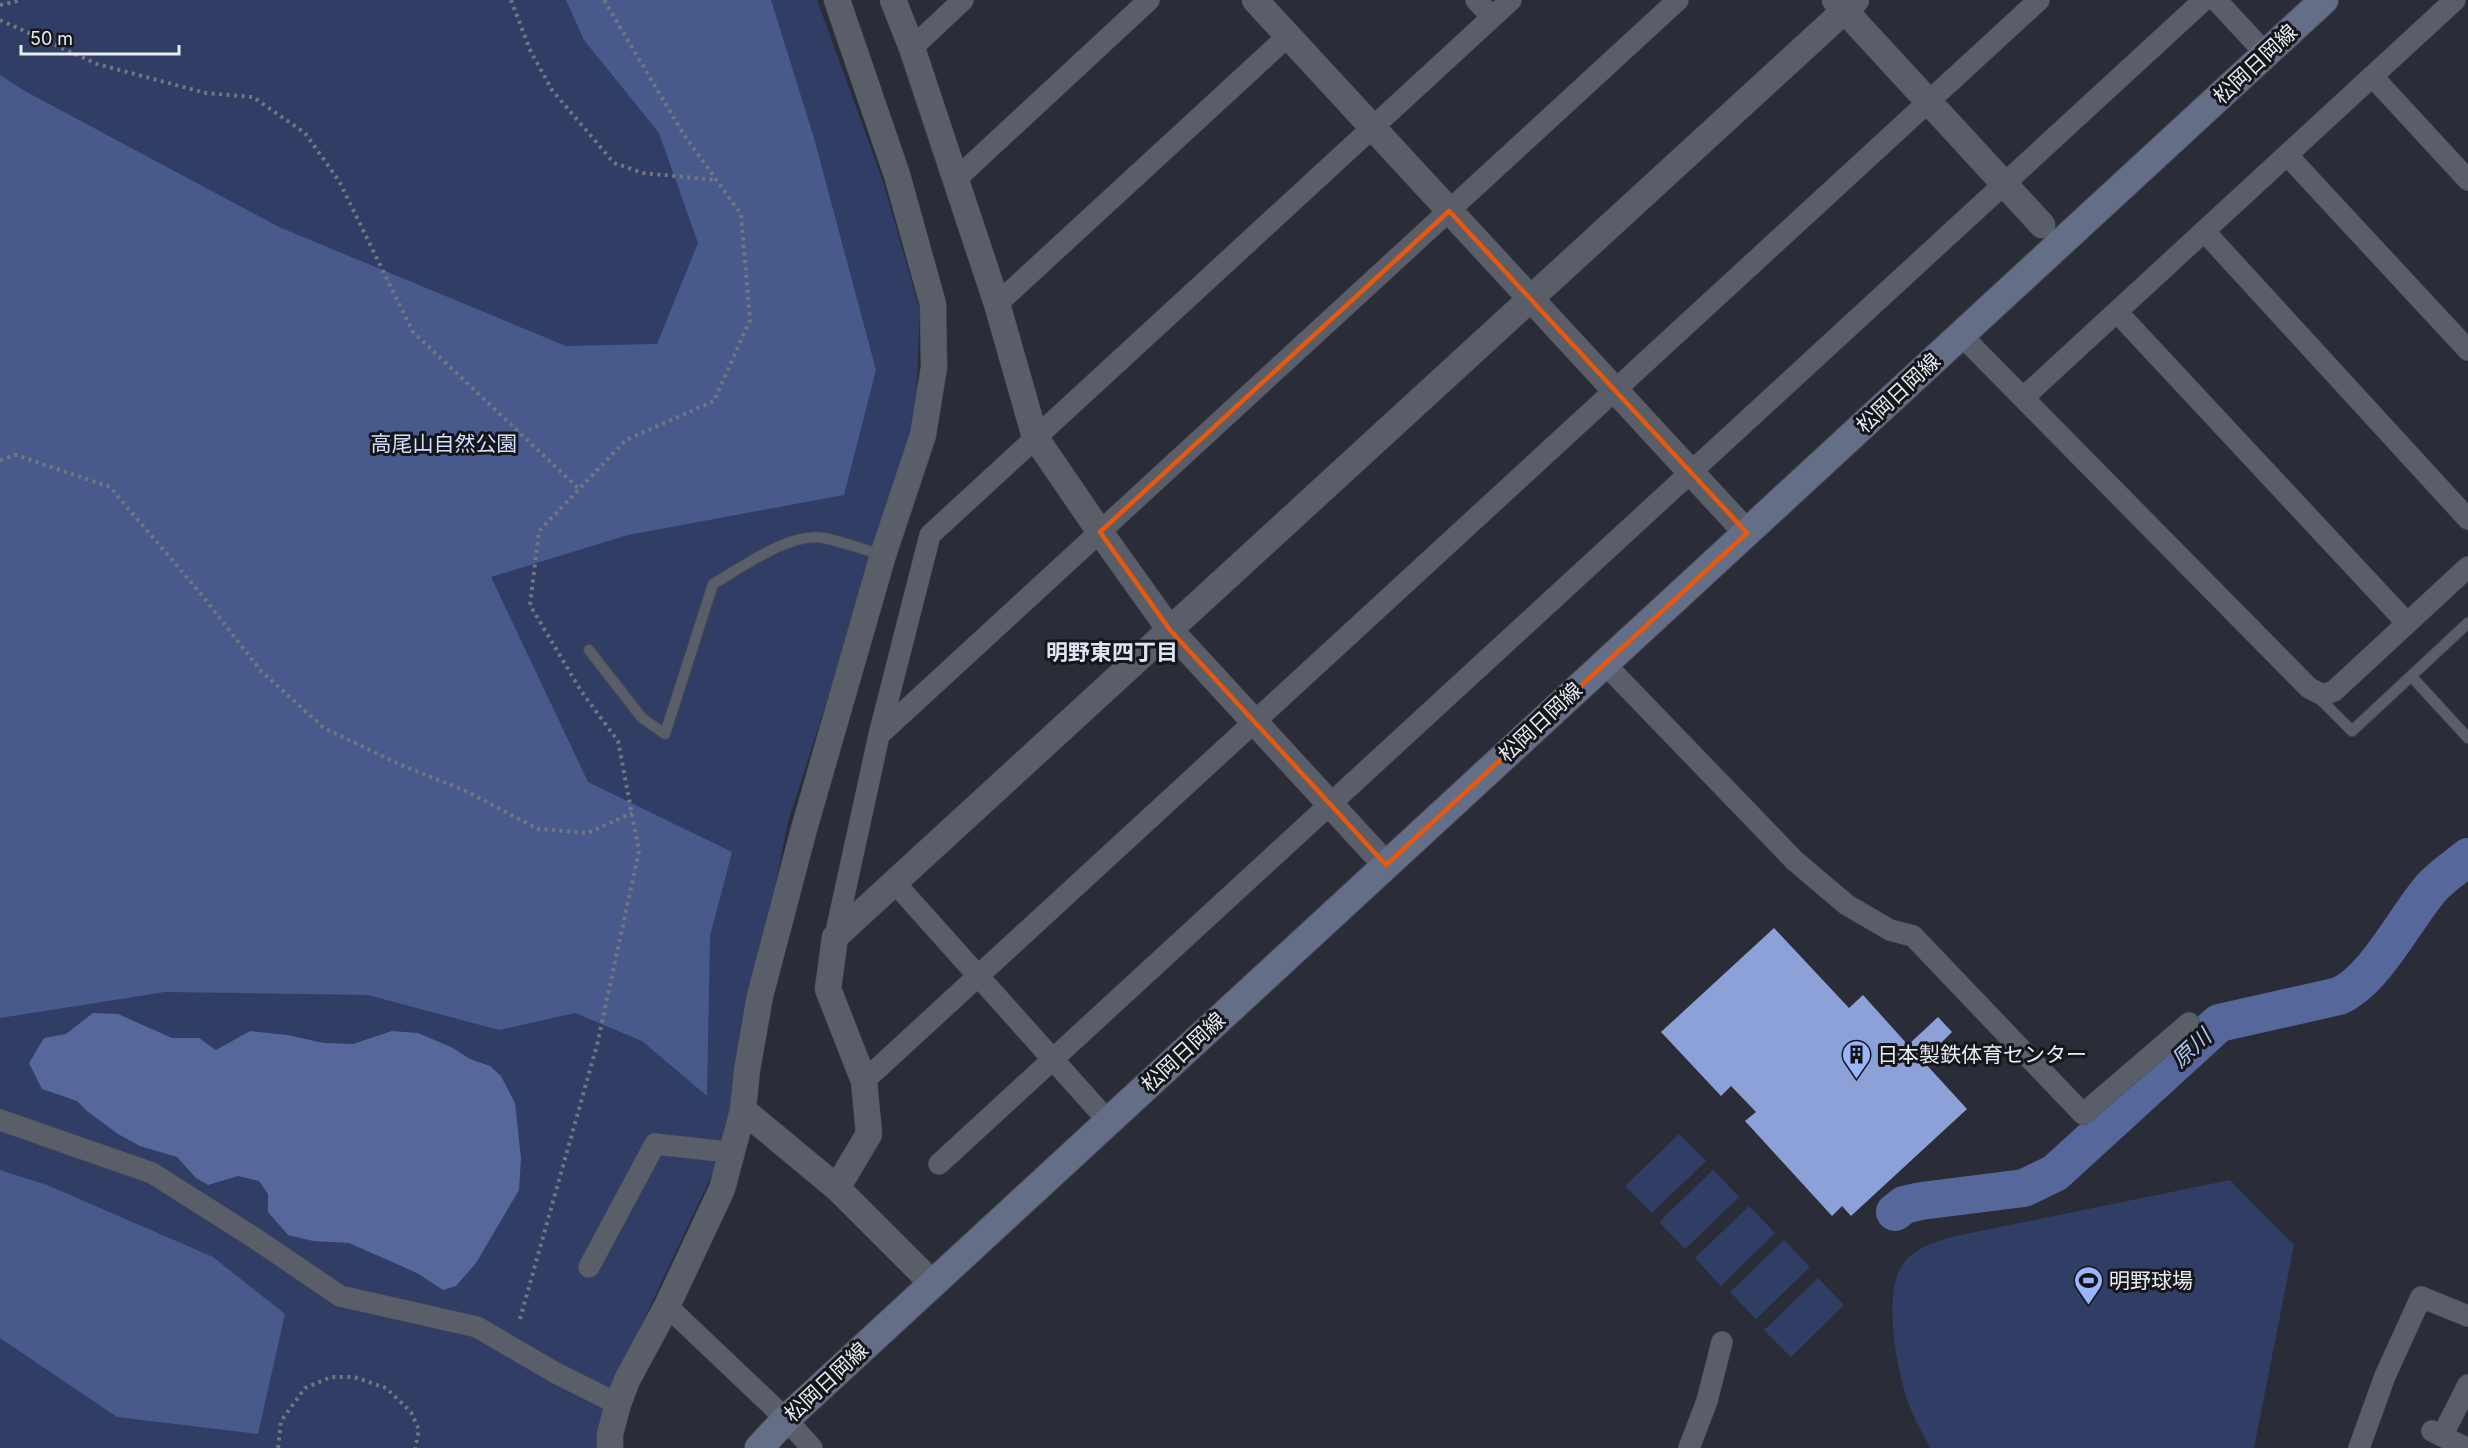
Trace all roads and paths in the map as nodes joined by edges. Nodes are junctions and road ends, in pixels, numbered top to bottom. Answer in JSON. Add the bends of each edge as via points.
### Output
{"nodes":[{"id":1,"x":22,"y":0,"type":"edge"},
{"id":2,"x":511,"y":0,"type":"edge"},
{"id":3,"x":604,"y":0,"type":"edge"},
{"id":4,"x":837,"y":0,"type":"edge"},
{"id":5,"x":893,"y":0,"type":"edge"},
{"id":6,"x":963,"y":0,"type":"edge"},
{"id":7,"x":1149,"y":0,"type":"edge"},
{"id":8,"x":1255,"y":0,"type":"edge"},
{"id":9,"x":1476,"y":0,"type":"edge"},
{"id":10,"x":1510,"y":0,"type":"edge"},
{"id":11,"x":1678,"y":0,"type":"edge"},
{"id":12,"x":2039,"y":0,"type":"edge"},
{"id":13,"x":2204,"y":0,"type":"edge"},
{"id":14,"x":2216,"y":0,"type":"edge"},
{"id":15,"x":2325,"y":0,"type":"edge"},
{"id":16,"x":2455,"y":0,"type":"edge"},
{"id":17,"x":1845,"y":4,"type":"edge"},
{"id":18,"x":0,"y":5,"type":"edge"},
{"id":19,"x":1492,"y":17,"type":"junction"},
{"id":20,"x":0,"y":20,"type":"edge"},
{"id":21,"x":1288,"y":36,"type":"junction"},
{"id":22,"x":912,"y":48,"type":"junction"},
{"id":23,"x":2266,"y":54,"type":"junction"},
{"id":24,"x":2372,"y":76,"type":"junction"},
{"id":25,"x":1929,"y":102,"type":"junction"},
{"id":26,"x":1372,"y":127,"type":"junction"},
{"id":27,"x":2287,"y":155,"type":"junction"},
{"id":28,"x":717,"y":180,"type":"junction"},
{"id":29,"x":956,"y":180,"type":"junction"},
{"id":30,"x":2468,"y":180,"type":"edge"},
{"id":31,"x":2004,"y":184,"type":"junction"},
{"id":32,"x":1449,"y":210,"type":"junction"},
{"id":33,"x":2042,"y":225,"type":"dead end"},
{"id":34,"x":2204,"y":231,"type":"junction"},
{"id":35,"x":1531,"y":299,"type":"junction"},
{"id":36,"x":997,"y":304,"type":"junction"},
{"id":37,"x":2117,"y":312,"type":"junction"},
{"id":38,"x":1961,"y":335,"type":"junction"},
{"id":39,"x":2468,"y":350,"type":"edge"},
{"id":40,"x":1615,"y":390,"type":"junction"},
{"id":41,"x":2023,"y":398,"type":"junction"},
{"id":42,"x":1035,"y":437,"type":"junction"},
{"id":43,"x":0,"y":460,"type":"edge"},
{"id":44,"x":1691,"y":472,"type":"junction"},
{"id":45,"x":579,"y":489,"type":"junction"},
{"id":46,"x":2468,"y":519,"type":"edge"},
{"id":47,"x":1100,"y":532,"type":"junction"},
{"id":48,"x":1747,"y":532,"type":"junction"},
{"id":49,"x":883,"y":555,"type":"junction"},
{"id":50,"x":2468,"y":567,"type":"edge"},
{"id":51,"x":2407,"y":623,"type":"junction"},
{"id":52,"x":2468,"y":623,"type":"edge"},
{"id":53,"x":1170,"y":630,"type":"junction"},
{"id":54,"x":589,"y":650,"type":"dead end"},
{"id":55,"x":1604,"y":663,"type":"junction"},
{"id":56,"x":2411,"y":676,"type":"junction"},
{"id":57,"x":2309,"y":688,"type":"junction"},
{"id":58,"x":1253,"y":722,"type":"junction"},
{"id":59,"x":879,"y":735,"type":"junction"},
{"id":60,"x":2468,"y":738,"type":"edge"},
{"id":61,"x":1330,"y":804,"type":"junction"},
{"id":62,"x":632,"y":813,"type":"junction"},
{"id":63,"x":1386,"y":865,"type":"junction"},
{"id":64,"x":895,"y":883,"type":"junction"},
{"id":65,"x":835,"y":938,"type":"junction"},
{"id":66,"x":978,"y":976,"type":"junction"},
{"id":67,"x":2189,"y":1023,"type":"dead end"},
{"id":68,"x":1053,"y":1059,"type":"junction"},
{"id":69,"x":864,"y":1081,"type":"junction"},
{"id":70,"x":743,"y":1110,"type":"junction"},
{"id":71,"x":0,"y":1120,"type":"edge"},
{"id":72,"x":1108,"y":1121,"type":"junction"},
{"id":73,"x":732,"y":1155,"type":"junction"},
{"id":74,"x":939,"y":1164,"type":"dead end"},
{"id":75,"x":837,"y":1188,"type":"junction"},
{"id":76,"x":589,"y":1267,"type":"dead end"},
{"id":77,"x":933,"y":1284,"type":"junction"},
{"id":78,"x":667,"y":1306,"type":"junction"},
{"id":79,"x":2468,"y":1316,"type":"edge"},
{"id":80,"x":520,"y":1319,"type":"dead end"},
{"id":81,"x":1722,"y":1342,"type":"dead end"},
{"id":82,"x":2468,"y":1385,"type":"edge"},
{"id":83,"x":618,"y":1404,"type":"junction"},
{"id":84,"x":786,"y":1419,"type":"junction"},
{"id":85,"x":607,"y":1443,"type":"edge"},
{"id":86,"x":2462,"y":1446,"type":"dead end"},
{"id":87,"x":278,"y":1448,"type":"edge"},
{"id":88,"x":416,"y":1448,"type":"edge"},
{"id":89,"x":759,"y":1448,"type":"edge"},
{"id":90,"x":812,"y":1448,"type":"edge"},
{"id":91,"x":1689,"y":1448,"type":"edge"},
{"id":92,"x":2359,"y":1448,"type":"edge"}],
"edges":[{"from":1,"to":18,"type":"path"},
{"from":2,"to":28,"type":"path","via":[[530,50],[552,90],[614,163],[643,173]]},
{"from":3,"to":28,"type":"path","via":[[684,135]]},
{"from":4,"to":49,"type":"street","via":[[897,175],[933,304],[934,367],[923,435]]},
{"from":5,"to":22,"type":"street"},
{"from":6,"to":22,"type":"street"},
{"from":7,"to":29,"type":"street"},
{"from":8,"to":21,"type":"street"},
{"from":9,"to":19,"type":"street"},
{"from":10,"to":19,"type":"street"},
{"from":11,"to":32,"type":"street"},
{"from":12,"to":25,"type":"street"},
{"from":13,"to":31,"type":"street"},
{"from":14,"to":23,"type":"street"},
{"from":15,"to":23,"type":"main road","name":"松岡日岡線"},
{"from":16,"to":24,"type":"street"},
{"from":17,"to":25,"type":"street"},
{"from":17,"to":35,"type":"street"},
{"from":19,"to":26,"type":"street"},
{"from":20,"to":45,"type":"path","via":[[97,64],[206,93],[253,97],[305,133],[339,181],[413,332]]},
{"from":21,"to":26,"type":"street"},
{"from":21,"to":36,"type":"street"},
{"from":22,"to":29,"type":"street"},
{"from":23,"to":38,"type":"main road","name":"松岡日岡線"},
{"from":24,"to":27,"type":"street"},
{"from":24,"to":30,"type":"street"},
{"from":25,"to":31,"type":"street"},
{"from":25,"to":40,"type":"street"},
{"from":26,"to":32,"type":"street"},
{"from":26,"to":42,"type":"street"},
{"from":27,"to":34,"type":"street"},
{"from":27,"to":39,"type":"street"},
{"from":28,"to":45,"type":"path","via":[[741,214],[750,320],[714,401],[626,440]]},
{"from":29,"to":36,"type":"street"},
{"from":31,"to":33,"type":"street"},
{"from":31,"to":44,"type":"street"},
{"from":32,"to":35,"type":"street"},
{"from":32,"to":47,"type":"street"},
{"from":34,"to":37,"type":"street"},
{"from":34,"to":46,"type":"street"},
{"from":35,"to":40,"type":"street"},
{"from":35,"to":53,"type":"street"},
{"from":36,"to":42,"type":"street"},
{"from":37,"to":41,"type":"street"},
{"from":37,"to":51,"type":"street"},
{"from":38,"to":41,"type":"street"},
{"from":38,"to":48,"type":"main road","name":"松岡日岡線"},
{"from":40,"to":44,"type":"street"},
{"from":40,"to":58,"type":"street"},
{"from":41,"to":57,"type":"street"},
{"from":42,"to":47,"type":"street"},
{"from":42,"to":59,"type":"street","via":[[930,535]]},
{"from":43,"to":62,"type":"path","via":[[16,455],[110,487],[261,671],[324,728],[466,791],[538,829],[588,833]]},
{"from":44,"to":48,"type":"street"},
{"from":44,"to":61,"type":"street"},
{"from":45,"to":62,"type":"path","via":[[539,531],[530,605],[581,691],[618,741]]},
{"from":47,"to":53,"type":"street"},
{"from":47,"to":59,"type":"street"},
{"from":48,"to":55,"type":"main road","name":"松岡日岡線"},
{"from":49,"to":54,"type":"lane","via":[[822,538],[807,538],[785,543],[713,584],[665,734],[642,718]]},
{"from":49,"to":70,"type":"street","via":[[760,996]]},
{"from":50,"to":51,"type":"street"},
{"from":51,"to":57,"type":"street","via":[[2334,691],[2323,695]]},
{"from":52,"to":56,"type":"lane"},
{"from":53,"to":58,"type":"street"},
{"from":53,"to":64,"type":"street"},
{"from":55,"to":63,"type":"main road","name":"松岡日岡線"},
{"from":55,"to":67,"type":"street","via":[[1795,861],[1847,904],[1890,930],[1913,936],[2083,1114]]},
{"from":56,"to":57,"type":"lane","via":[[2352,731]]},
{"from":56,"to":60,"type":"lane"},
{"from":58,"to":61,"type":"street"},
{"from":58,"to":66,"type":"street"},
{"from":59,"to":65,"type":"street"},
{"from":61,"to":63,"type":"street"},
{"from":61,"to":68,"type":"street"},
{"from":62,"to":80,"type":"path","via":[[639,850],[597,1045]]},
{"from":63,"to":72,"type":"main road","name":"松岡日岡線"},
{"from":64,"to":65,"type":"street"},
{"from":64,"to":66,"type":"street"},
{"from":65,"to":69,"type":"street","via":[[828,989]]},
{"from":66,"to":68,"type":"street"},
{"from":66,"to":69,"type":"street"},
{"from":68,"to":72,"type":"street"},
{"from":68,"to":74,"type":"street"},
{"from":69,"to":75,"type":"street","via":[[869,1134]]},
{"from":70,"to":73,"type":"street"},
{"from":70,"to":75,"type":"street"},
{"from":71,"to":83,"type":"street","via":[[152,1173],[340,1296],[477,1327]]},
{"from":72,"to":77,"type":"main road","name":"松岡日岡線"},
{"from":73,"to":76,"type":"street","via":[[655,1144]]},
{"from":73,"to":78,"type":"street","via":[[722,1189]]},
{"from":75,"to":77,"type":"street"},
{"from":77,"to":84,"type":"main road","name":"松岡日岡線"},
{"from":78,"to":83,"type":"street"},
{"from":78,"to":84,"type":"street"},
{"from":79,"to":92,"type":"street","via":[[2421,1297],[2385,1376]]},
{"from":81,"to":91,"type":"street","via":[[1707,1401]]},
{"from":82,"to":86,"type":"street","via":[[2437,1433]]},
{"from":83,"to":85,"type":"street"},
{"from":84,"to":89,"type":"main road","name":"松岡日岡線"},
{"from":84,"to":90,"type":"street"},
{"from":87,"to":88,"type":"path","via":[[280,1421],[305,1388],[331,1377],[354,1377],[386,1388],[411,1412],[419,1430]]}]}
